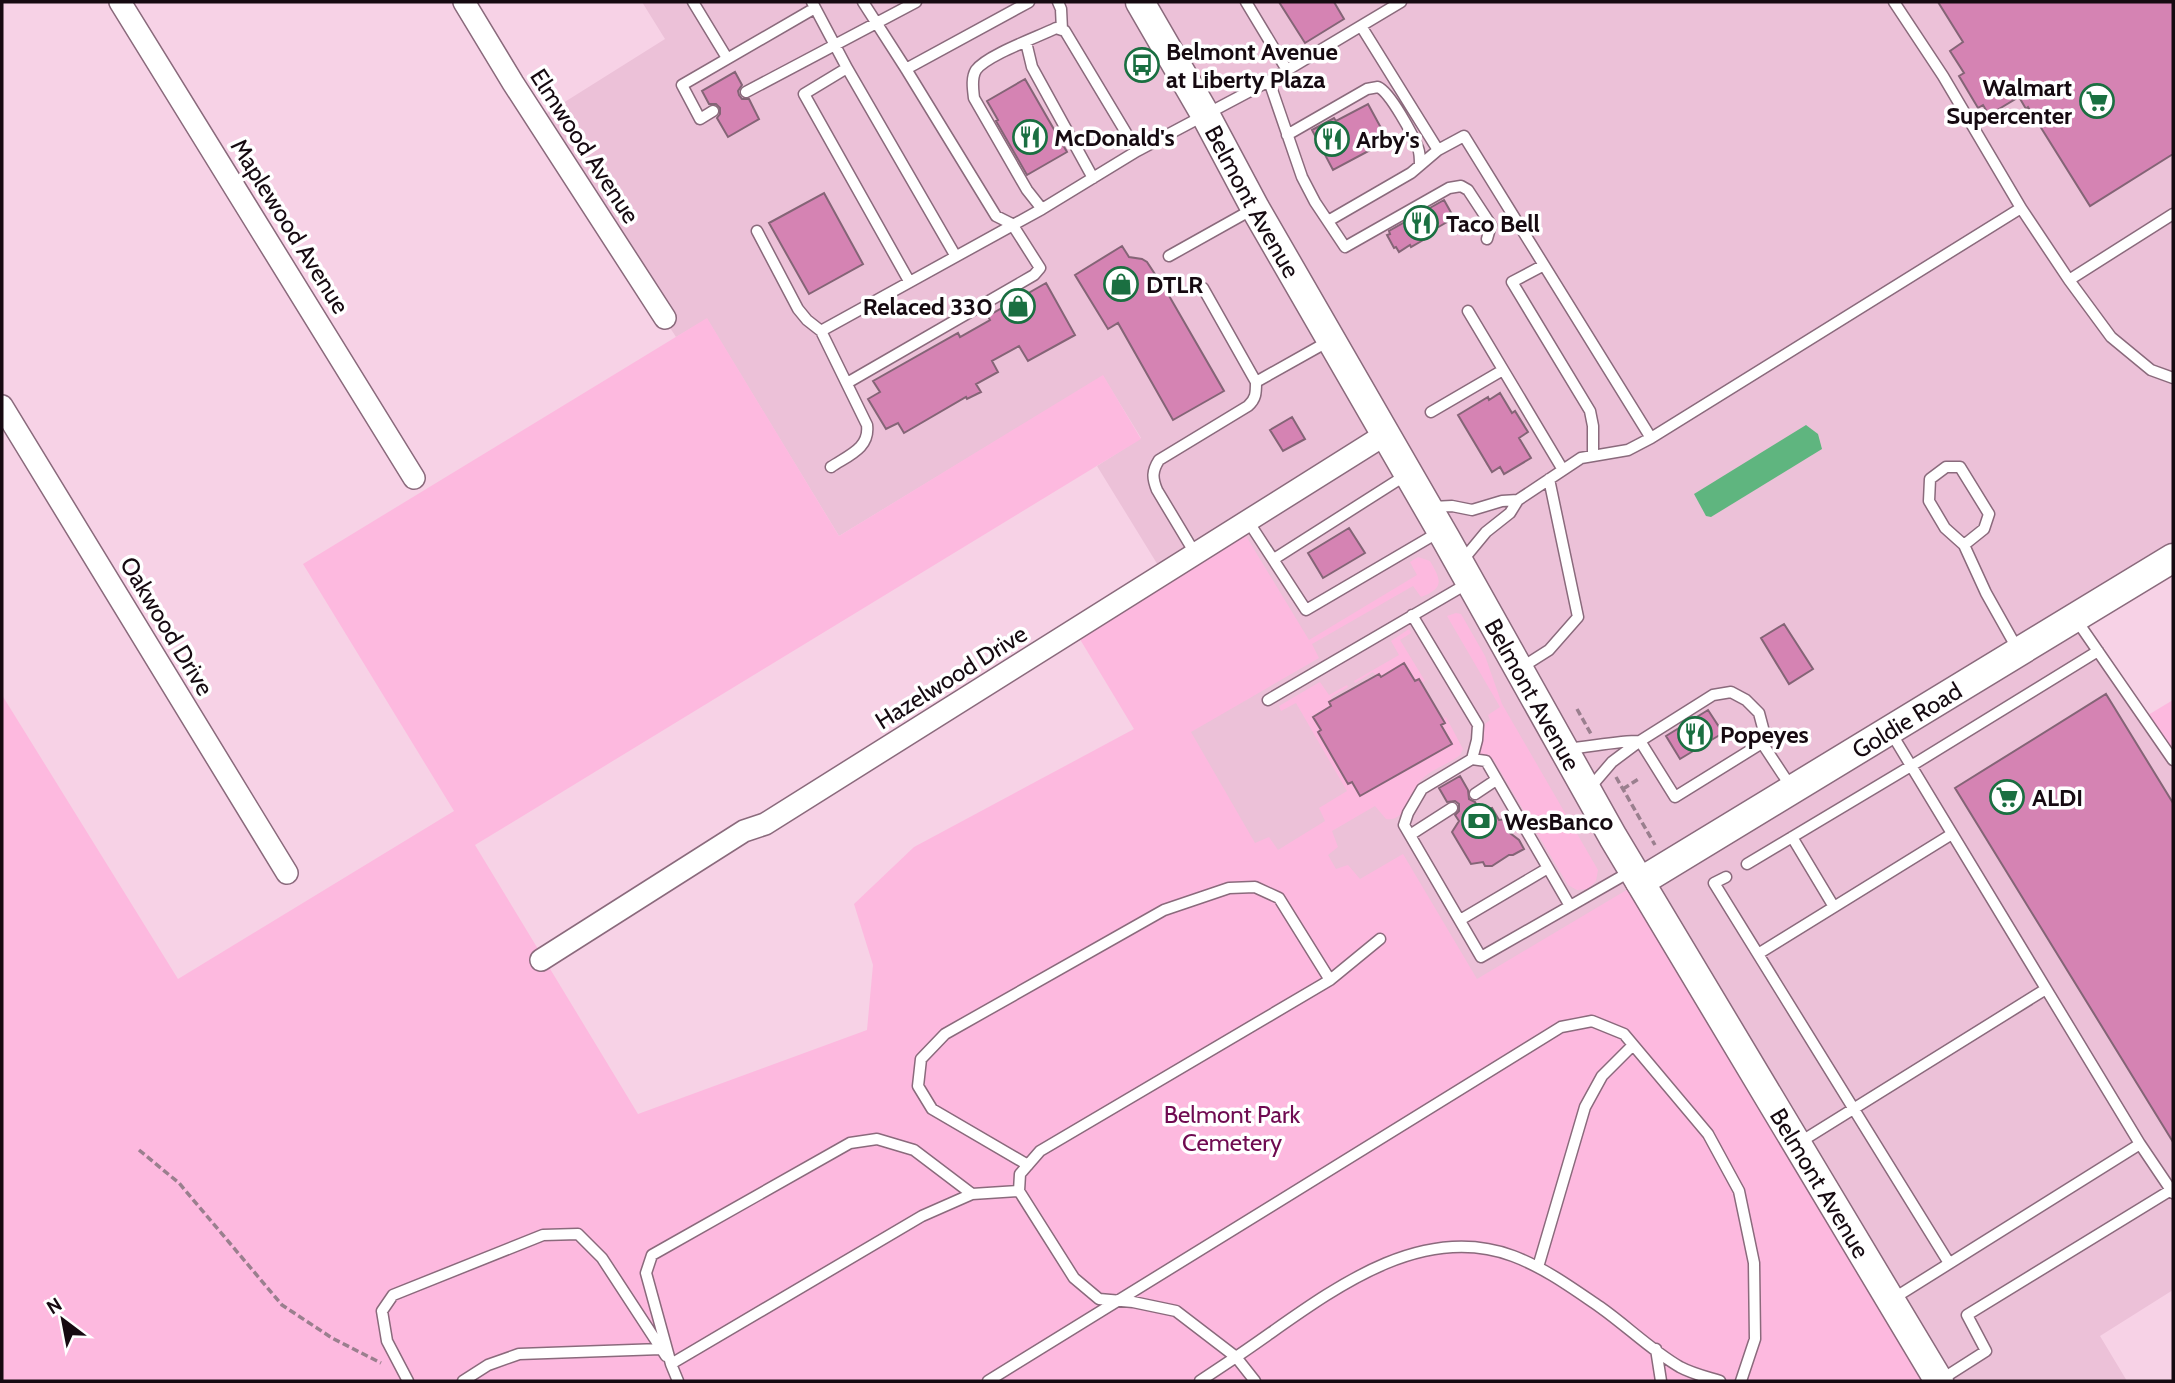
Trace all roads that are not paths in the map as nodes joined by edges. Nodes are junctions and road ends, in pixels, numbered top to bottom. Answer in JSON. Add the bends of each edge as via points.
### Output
{"nodes":[{"id":1,"x":120,"y":2,"type":"edge"},
{"id":2,"x":464,"y":2,"type":"edge"},
{"id":3,"x":693,"y":2,"type":"edge"},
{"id":4,"x":863,"y":2,"type":"edge"},
{"id":5,"x":916,"y":2,"type":"edge"},
{"id":6,"x":1029,"y":2,"type":"edge"},
{"id":7,"x":1058,"y":2,"type":"edge"},
{"id":8,"x":1140,"y":2,"type":"edge"},
{"id":9,"x":1246,"y":2,"type":"edge"},
{"id":10,"x":1401,"y":2,"type":"edge"},
{"id":11,"x":1894,"y":2,"type":"edge"},
{"id":12,"x":813,"y":5,"type":"edge"},
{"id":13,"x":875,"y":23,"type":"junction"},
{"id":14,"x":1361,"y":26,"type":"junction"},
{"id":15,"x":1062,"y":30,"type":"junction"},
{"id":16,"x":1026,"y":42,"type":"junction"},
{"id":17,"x":835,"y":44,"type":"junction"},
{"id":18,"x":727,"y":58,"type":"junction"},
{"id":19,"x":847,"y":68,"type":"junction"},
{"id":20,"x":906,"y":69,"type":"junction"},
{"id":21,"x":1287,"y":70,"type":"junction"},
{"id":22,"x":1269,"y":81,"type":"junction"},
{"id":23,"x":746,"y":92,"type":"dead end"},
{"id":24,"x":713,"y":111,"type":"dead end"},
{"id":25,"x":1206,"y":116,"type":"junction"},
{"id":26,"x":1287,"y":135,"type":"junction"},
{"id":27,"x":1438,"y":150,"type":"junction"},
{"id":28,"x":1137,"y":151,"type":"junction"},
{"id":29,"x":1420,"y":165,"type":"junction"},
{"id":30,"x":1093,"y":178,"type":"junction"},
{"id":31,"x":1255,"y":208,"type":"junction"},
{"id":32,"x":2021,"y":208,"type":"junction"},
{"id":33,"x":1042,"y":209,"type":"junction"},
{"id":34,"x":2173,"y":214,"type":"edge"},
{"id":35,"x":1328,"y":220,"type":"junction"},
{"id":36,"x":1012,"y":224,"type":"junction"},
{"id":37,"x":757,"y":231,"type":"dead end"},
{"id":38,"x":1487,"y":239,"type":"dead end"},
{"id":39,"x":956,"y":255,"type":"junction"},
{"id":40,"x":1169,"y":256,"type":"dead end"},
{"id":41,"x":1544,"y":265,"type":"junction"},
{"id":42,"x":2069,"y":280,"type":"junction"},
{"id":43,"x":909,"y":281,"type":"junction"},
{"id":44,"x":1203,"y":288,"type":"dead end"},
{"id":45,"x":1468,"y":311,"type":"dead end"},
{"id":46,"x":665,"y":318,"type":"dead end"},
{"id":47,"x":821,"y":331,"type":"junction"},
{"id":48,"x":1331,"y":340,"type":"junction"},
{"id":49,"x":1503,"y":370,"type":"junction"},
{"id":50,"x":2173,"y":377,"type":"edge"},
{"id":51,"x":1256,"y":382,"type":"junction"},
{"id":52,"x":847,"y":383,"type":"junction"},
{"id":53,"x":2,"y":406,"type":"edge"},
{"id":54,"x":1431,"y":412,"type":"dead end"},
{"id":55,"x":1386,"y":434,"type":"junction"},
{"id":56,"x":1651,"y":438,"type":"junction"},
{"id":57,"x":1593,"y":456,"type":"junction"},
{"id":58,"x":831,"y":467,"type":"dead end"},
{"id":59,"x":1563,"y":470,"type":"junction"},
{"id":60,"x":1408,"y":473,"type":"junction"},
{"id":61,"x":414,"y":478,"type":"dead end"},
{"id":62,"x":1549,"y":479,"type":"junction"},
{"id":63,"x":1518,"y":500,"type":"junction"},
{"id":64,"x":1435,"y":519,"type":"junction"},
{"id":65,"x":1248,"y":521,"type":"junction"},
{"id":66,"x":1964,"y":545,"type":"junction"},
{"id":67,"x":1196,"y":555,"type":"junction"},
{"id":68,"x":2173,"y":558,"type":"edge"},
{"id":69,"x":1274,"y":559,"type":"junction"},
{"id":70,"x":1465,"y":573,"type":"junction"},
{"id":71,"x":1412,"y":615,"type":"junction"},
{"id":72,"x":2075,"y":618,"type":"junction"},
{"id":73,"x":2098,"y":651,"type":"junction"},
{"id":74,"x":2019,"y":652,"type":"junction"},
{"id":75,"x":1519,"y":669,"type":"junction"},
{"id":76,"x":1268,"y":700,"type":"dead end"},
{"id":77,"x":1890,"y":731,"type":"junction"},
{"id":78,"x":1640,"y":741,"type":"junction"},
{"id":79,"x":1762,"y":743,"type":"junction"},
{"id":80,"x":1564,"y":749,"type":"junction"},
{"id":81,"x":1472,"y":759,"type":"junction"},
{"id":82,"x":2173,"y":760,"type":"edge"},
{"id":83,"x":1911,"y":766,"type":"junction"},
{"id":84,"x":1496,"y":780,"type":"junction"},
{"id":85,"x":1587,"y":790,"type":"junction"},
{"id":86,"x":1792,"y":790,"type":"junction"},
{"id":87,"x":1475,"y":794,"type":"dead end"},
{"id":88,"x":1452,"y":808,"type":"dead end"},
{"id":89,"x":1952,"y":834,"type":"junction"},
{"id":90,"x":1410,"y":835,"type":"junction"},
{"id":91,"x":1792,"y":837,"type":"junction"},
{"id":92,"x":1747,"y":864,"type":"dead end"},
{"id":93,"x":1548,"y":869,"type":"junction"},
{"id":94,"x":287,"y":873,"type":"dead end"},
{"id":95,"x":1637,"y":876,"type":"junction"},
{"id":96,"x":1726,"y":877,"type":"dead end"},
{"id":97,"x":1570,"y":906,"type":"junction"},
{"id":98,"x":1834,"y":907,"type":"junction"},
{"id":99,"x":1460,"y":920,"type":"junction"},
{"id":100,"x":1380,"y":939,"type":"dead end"},
{"id":101,"x":1758,"y":954,"type":"junction"},
{"id":102,"x":541,"y":960,"type":"dead end"},
{"id":103,"x":1330,"y":980,"type":"junction"},
{"id":104,"x":2046,"y":989,"type":"junction"},
{"id":105,"x":1633,"y":1045,"type":"junction"},
{"id":106,"x":1854,"y":1108,"type":"junction"},
{"id":107,"x":1797,"y":1144,"type":"junction"},
{"id":108,"x":2140,"y":1144,"type":"junction"},
{"id":109,"x":1028,"y":1165,"type":"junction"},
{"id":110,"x":1019,"y":1191,"type":"junction"},
{"id":111,"x":2172,"y":1192,"type":"edge"},
{"id":112,"x":972,"y":1194,"type":"junction"},
{"id":113,"x":1948,"y":1263,"type":"junction"},
{"id":114,"x":1538,"y":1267,"type":"junction"},
{"id":115,"x":1891,"y":1300,"type":"junction"},
{"id":116,"x":1118,"y":1301,"type":"junction"},
{"id":117,"x":661,"y":1349,"type":"junction"},
{"id":118,"x":1656,"y":1349,"type":"junction"},
{"id":119,"x":1236,"y":1357,"type":"junction"},
{"id":120,"x":671,"y":1364,"type":"junction"},
{"id":121,"x":407,"y":1378,"type":"edge"},
{"id":122,"x":463,"y":1381,"type":"edge"},
{"id":123,"x":678,"y":1381,"type":"edge"},
{"id":124,"x":988,"y":1381,"type":"edge"},
{"id":125,"x":1200,"y":1381,"type":"edge"},
{"id":126,"x":1255,"y":1381,"type":"edge"},
{"id":127,"x":1661,"y":1381,"type":"edge"},
{"id":128,"x":1720,"y":1381,"type":"edge"},
{"id":129,"x":1741,"y":1381,"type":"edge"},
{"id":130,"x":1939,"y":1381,"type":"edge"}],
"edges":[{"from":1,"to":61,"type":"street","name":"Maplewood Avenue"},
{"from":2,"to":46,"type":"street","name":"Elmwood Avenue"},
{"from":3,"to":18,"type":"lane"},
{"from":4,"to":13,"type":"lane"},
{"from":5,"to":13,"type":"lane"},
{"from":6,"to":20,"type":"lane"},
{"from":7,"to":15,"type":"lane"},
{"from":8,"to":25,"type":"main road","name":"Belmont Avenue"},
{"from":9,"to":21,"type":"lane"},
{"from":10,"to":14,"type":"lane"},
{"from":11,"to":32,"type":"lane"},
{"from":12,"to":17,"type":"lane"},
{"from":12,"to":18,"type":"lane"},
{"from":13,"to":17,"type":"lane"},
{"from":13,"to":20,"type":"lane"},
{"from":14,"to":21,"type":"lane"},
{"from":14,"to":27,"type":"lane"},
{"from":15,"to":16,"type":"lane","via":[[1056,28]]},
{"from":15,"to":28,"type":"lane"},
{"from":16,"to":30,"type":"lane","via":[[1032,66]]},
{"from":16,"to":33,"type":"lane","via":[[989,59],[975,71],[972,84],[974,98]]},
{"from":17,"to":19,"type":"lane"},
{"from":17,"to":23,"type":"lane"},
{"from":18,"to":24,"type":"lane","via":[[682,85],[700,119]]},
{"from":19,"to":39,"type":"lane"},
{"from":19,"to":43,"type":"lane","via":[[804,94]]},
{"from":20,"to":36,"type":"lane","via":[[996,216]]},
{"from":21,"to":22,"type":"lane"},
{"from":22,"to":25,"type":"lane"},
{"from":22,"to":26,"type":"lane"},
{"from":25,"to":28,"type":"lane"},
{"from":25,"to":31,"type":"main road","name":"Belmont Avenue"},
{"from":26,"to":29,"type":"lane","via":[[1378,87],[1387,92],[1413,138]]},
{"from":26,"to":35,"type":"lane","via":[[1302,177]]},
{"from":27,"to":29,"type":"lane"},
{"from":27,"to":41,"type":"lane","via":[[1464,136]]},
{"from":28,"to":30,"type":"lane"},
{"from":29,"to":35,"type":"lane"},
{"from":30,"to":33,"type":"lane"},
{"from":31,"to":40,"type":"lane"},
{"from":31,"to":48,"type":"main road","name":"Belmont Avenue"},
{"from":32,"to":42,"type":"lane"},
{"from":32,"to":56,"type":"lane"},
{"from":33,"to":36,"type":"lane"},
{"from":34,"to":42,"type":"lane"},
{"from":35,"to":38,"type":"lane","via":[[1345,247],[1457,186],[1468,190],[1491,225]]},
{"from":36,"to":39,"type":"lane"},
{"from":36,"to":52,"type":"lane","via":[[1040,268],[1034,275]]},
{"from":37,"to":47,"type":"lane","via":[[798,309]]},
{"from":39,"to":43,"type":"lane"},
{"from":41,"to":56,"type":"lane"},
{"from":41,"to":57,"type":"lane","via":[[1512,282],[1590,411]]},
{"from":42,"to":50,"type":"lane","via":[[2111,337],[2151,370]]},
{"from":43,"to":47,"type":"lane"},
{"from":44,"to":51,"type":"lane"},
{"from":45,"to":49,"type":"lane"},
{"from":47,"to":52,"type":"lane"},
{"from":48,"to":51,"type":"lane"},
{"from":48,"to":55,"type":"main road","name":"Belmont Avenue"},
{"from":49,"to":54,"type":"lane"},
{"from":49,"to":59,"type":"lane"},
{"from":51,"to":67,"type":"lane","via":[[1256,395],[1248,406],[1159,460],[1154,469],[1157,490]]},
{"from":52,"to":58,"type":"lane","via":[[868,435],[865,444]]},
{"from":53,"to":94,"type":"street","name":"Oakwood Drive"},
{"from":55,"to":60,"type":"main road","name":"Belmont Avenue"},
{"from":55,"to":65,"type":"street","name":"Hazelwood Drive"},
{"from":56,"to":57,"type":"lane","via":[[1628,450]]},
{"from":57,"to":59,"type":"lane","via":[[1581,457]]},
{"from":59,"to":62,"type":"lane"},
{"from":60,"to":64,"type":"main road","name":"Belmont Avenue"},
{"from":60,"to":69,"type":"lane"},
{"from":62,"to":63,"type":"lane"},
{"from":62,"to":75,"type":"lane","via":[[1578,617],[1549,650]]},
{"from":63,"to":64,"type":"lane","via":[[1472,510],[1452,506]]},
{"from":63,"to":70,"type":"lane","via":[[1510,513],[1486,532]]},
{"from":64,"to":69,"type":"lane","via":[[1307,610]]},
{"from":64,"to":70,"type":"main road","name":"Belmont Avenue"},
{"from":65,"to":67,"type":"street","name":"Hazelwood Drive"},
{"from":65,"to":69,"type":"lane"},
{"from":66,"to":66,"type":"lane","via":[[1984,529],[1989,514],[1960,467],[1946,467],[1930,479],[1929,501],[1945,528]]},
{"from":66,"to":74,"type":"lane"},
{"from":67,"to":102,"type":"street","name":"Hazelwood Drive"},
{"from":68,"to":72,"type":"main road","name":"Goldie Road"},
{"from":70,"to":71,"type":"lane"},
{"from":70,"to":75,"type":"main road","name":"Belmont Avenue"},
{"from":71,"to":76,"type":"lane"},
{"from":71,"to":81,"type":"lane","via":[[1478,725]]},
{"from":72,"to":73,"type":"lane"},
{"from":72,"to":74,"type":"main road","name":"Goldie Road"},
{"from":73,"to":82,"type":"lane"},
{"from":73,"to":83,"type":"lane"},
{"from":74,"to":77,"type":"main road","name":"Goldie Road"},
{"from":75,"to":80,"type":"main road","name":"Belmont Avenue"},
{"from":77,"to":83,"type":"lane"},
{"from":77,"to":86,"type":"main road","name":"Goldie Road"},
{"from":78,"to":79,"type":"lane","via":[[1675,797]]},
{"from":78,"to":79,"type":"lane","via":[[1713,695],[1731,692],[1759,713]]},
{"from":78,"to":80,"type":"lane"},
{"from":78,"to":85,"type":"lane","via":[[1612,762]]},
{"from":79,"to":86,"type":"lane"},
{"from":80,"to":85,"type":"main road","name":"Belmont Avenue"},
{"from":81,"to":84,"type":"lane","via":[[1486,761]]},
{"from":81,"to":90,"type":"lane","via":[[1422,789],[1404,825]]},
{"from":83,"to":89,"type":"lane"},
{"from":83,"to":91,"type":"lane"},
{"from":84,"to":87,"type":"lane"},
{"from":84,"to":93,"type":"lane"},
{"from":85,"to":95,"type":"main road","name":"Belmont Avenue"},
{"from":86,"to":95,"type":"main road","name":"Goldie Road"},
{"from":88,"to":90,"type":"lane"},
{"from":89,"to":98,"type":"lane"},
{"from":89,"to":104,"type":"lane"},
{"from":90,"to":99,"type":"lane"},
{"from":91,"to":92,"type":"lane"},
{"from":91,"to":98,"type":"lane"},
{"from":93,"to":97,"type":"lane"},
{"from":93,"to":99,"type":"lane"},
{"from":95,"to":97,"type":"lane"},
{"from":95,"to":107,"type":"main road","name":"Belmont Avenue"},
{"from":96,"to":101,"type":"lane","via":[[1714,883]]},
{"from":97,"to":99,"type":"lane","via":[[1481,957]]},
{"from":98,"to":101,"type":"lane"},
{"from":100,"to":103,"type":"lane"},
{"from":101,"to":106,"type":"lane"},
{"from":103,"to":109,"type":"lane","via":[[1040,1152]]},
{"from":103,"to":109,"type":"lane","via":[[1279,898],[1255,887],[1229,888],[1164,910],[945,1034],[921,1059],[918,1086],[932,1109]]},
{"from":104,"to":106,"type":"lane"},
{"from":104,"to":108,"type":"lane"},
{"from":105,"to":114,"type":"lane","via":[[1602,1076],[1585,1107]]},
{"from":105,"to":116,"type":"lane","via":[[1624,1034],[1592,1021],[1561,1027]]},
{"from":105,"to":129,"type":"lane","via":[[1708,1134],[1740,1191],[1754,1263],[1755,1339]]},
{"from":106,"to":107,"type":"lane"},
{"from":106,"to":113,"type":"lane"},
{"from":107,"to":115,"type":"main road","name":"Belmont Avenue"},
{"from":108,"to":111,"type":"lane"},
{"from":108,"to":113,"type":"lane"},
{"from":109,"to":110,"type":"lane","via":[[1020,1174]]},
{"from":110,"to":112,"type":"lane"},
{"from":110,"to":116,"type":"lane","via":[[1074,1278],[1099,1299]]},
{"from":111,"to":130,"type":"lane","via":[[1967,1315],[1986,1351]]},
{"from":112,"to":120,"type":"lane","via":[[922,1216]]},
{"from":112,"to":120,"type":"lane","via":[[914,1150],[877,1139],[850,1143],[710,1222],[652,1255],[646,1273]]},
{"from":113,"to":115,"type":"lane"},
{"from":114,"to":118,"type":"lane"},
{"from":114,"to":119,"type":"lane","via":[[1512,1255],[1457,1247],[1397,1260],[1346,1282]]},
{"from":115,"to":130,"type":"main road","name":"Belmont Avenue"},
{"from":116,"to":119,"type":"lane","via":[[1176,1311]]},
{"from":116,"to":124,"type":"lane"},
{"from":117,"to":120,"type":"lane"},
{"from":117,"to":121,"type":"lane","via":[[602,1258],[578,1234],[542,1235],[393,1295],[382,1311],[387,1341]]},
{"from":117,"to":122,"type":"lane","via":[[519,1354],[488,1364]]},
{"from":118,"to":127,"type":"lane"},
{"from":118,"to":128,"type":"lane","via":[[1679,1366]]},
{"from":119,"to":125,"type":"lane"},
{"from":119,"to":126,"type":"lane"},
{"from":120,"to":123,"type":"lane"}]}
